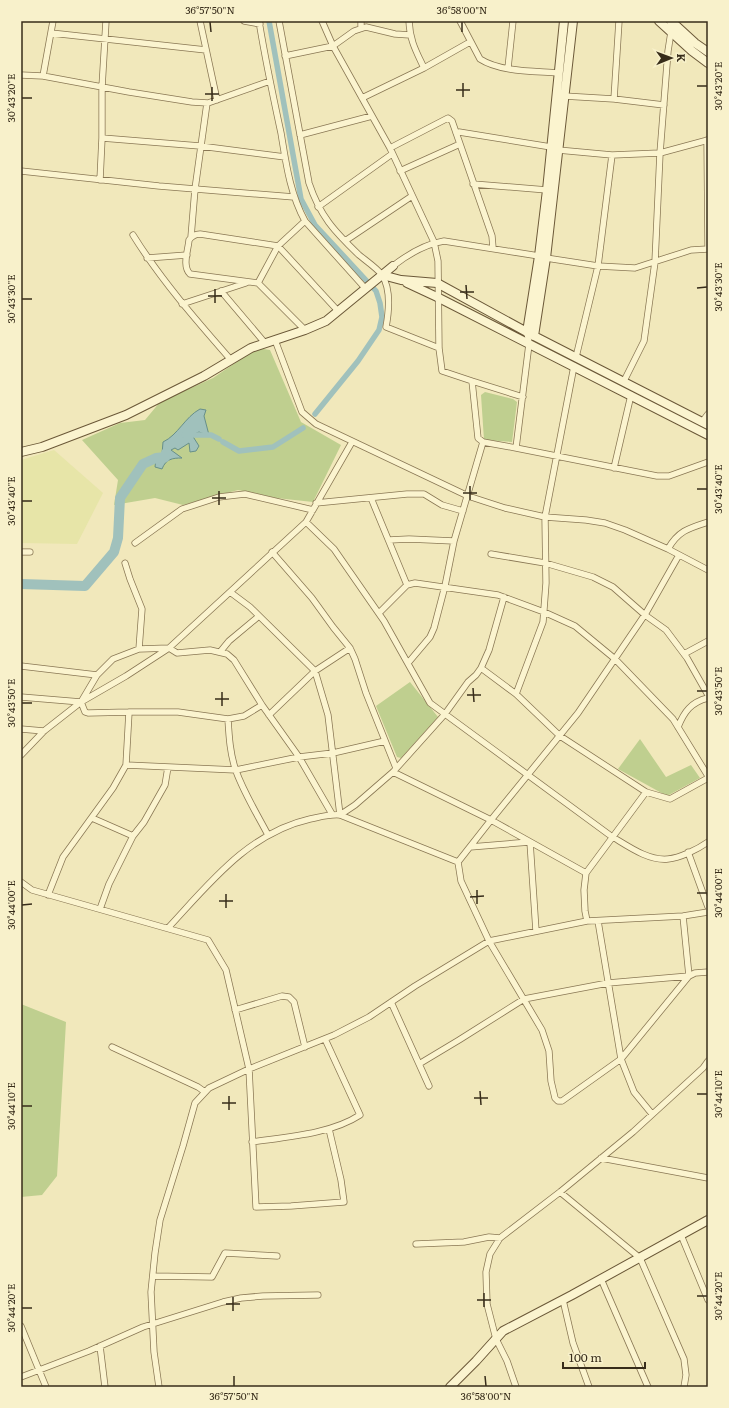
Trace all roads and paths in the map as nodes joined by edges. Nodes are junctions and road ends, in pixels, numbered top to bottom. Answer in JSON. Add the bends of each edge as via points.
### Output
{"nodes":[{"id":1,"x":53,"y":21,"type":"edge"},
{"id":2,"x":106,"y":21,"type":"edge"},
{"id":3,"x":200,"y":21,"type":"edge"},
{"id":4,"x":244,"y":21,"type":"edge"},
{"id":5,"x":279,"y":21,"type":"edge"},
{"id":6,"x":322,"y":21,"type":"edge"},
{"id":7,"x":360,"y":21,"type":"edge"},
{"id":8,"x":409,"y":21,"type":"edge"},
{"id":9,"x":460,"y":21,"type":"edge"},
{"id":10,"x":513,"y":21,"type":"edge"},
{"id":11,"x":564,"y":21,"type":"edge"},
{"id":12,"x":573,"y":21,"type":"edge"},
{"id":13,"x":619,"y":21,"type":"edge"},
{"id":14,"x":659,"y":21,"type":"edge"},
{"id":15,"x":671,"y":21,"type":"edge"},
{"id":16,"x":260,"y":23,"type":"edge"},
{"id":17,"x":361,"y":28,"type":"junction"},
{"id":18,"x":671,"y":32,"type":"junction"},
{"id":19,"x":51,"y":33,"type":"junction"},
{"id":20,"x":410,"y":35,"type":"junction"},
{"id":21,"x":105,"y":38,"type":"junction"},
{"id":22,"x":470,"y":42,"type":"junction"},
{"id":23,"x":333,"y":46,"type":"junction"},
{"id":24,"x":206,"y":50,"type":"junction"},
{"id":25,"x":708,"y":52,"type":"edge"},
{"id":26,"x":285,"y":56,"type":"junction"},
{"id":27,"x":708,"y":64,"type":"edge"},
{"id":28,"x":424,"y":68,"type":"junction"},
{"id":29,"x":508,"y":68,"type":"junction"},
{"id":30,"x":558,"y":73,"type":"junction"},
{"id":31,"x":21,"y":75,"type":"edge"},
{"id":32,"x":43,"y":76,"type":"junction"},
{"id":33,"x":270,"y":81,"type":"junction"},
{"id":34,"x":102,"y":87,"type":"junction"},
{"id":35,"x":564,"y":96,"type":"junction"},
{"id":36,"x":362,"y":98,"type":"junction"},
{"id":37,"x":614,"y":99,"type":"junction"},
{"id":38,"x":217,"y":100,"type":"junction"},
{"id":39,"x":207,"y":103,"type":"junction"},
{"id":40,"x":664,"y":105,"type":"junction"},
{"id":41,"x":372,"y":116,"type":"junction"},
{"id":42,"x":456,"y":133,"type":"junction"},
{"id":43,"x":300,"y":135,"type":"junction"},
{"id":44,"x":102,"y":138,"type":"junction"},
{"id":45,"x":708,"y":140,"type":"edge"},
{"id":46,"x":460,"y":144,"type":"junction"},
{"id":47,"x":200,"y":146,"type":"junction"},
{"id":48,"x":555,"y":149,"type":"junction"},
{"id":49,"x":391,"y":151,"type":"junction"},
{"id":50,"x":660,"y":153,"type":"junction"},
{"id":51,"x":612,"y":155,"type":"junction"},
{"id":52,"x":285,"y":157,"type":"junction"},
{"id":53,"x":21,"y":171,"type":"edge"},
{"id":54,"x":400,"y":171,"type":"junction"},
{"id":55,"x":708,"y":177,"type":"edge"},
{"id":56,"x":100,"y":180,"type":"junction"},
{"id":57,"x":473,"y":184,"type":"junction"},
{"id":58,"x":195,"y":189,"type":"junction"},
{"id":59,"x":547,"y":190,"type":"junction"},
{"id":60,"x":294,"y":196,"type":"junction"},
{"id":61,"x":412,"y":196,"type":"junction"},
{"id":62,"x":318,"y":207,"type":"junction"},
{"id":63,"x":305,"y":221,"type":"junction"},
{"id":64,"x":133,"y":235,"type":"dead end"},
{"id":65,"x":191,"y":238,"type":"junction"},
{"id":66,"x":345,"y":241,"type":"junction"},
{"id":67,"x":434,"y":242,"type":"junction"},
{"id":68,"x":278,"y":246,"type":"junction"},
{"id":69,"x":493,"y":248,"type":"junction"},
{"id":70,"x":708,"y":249,"type":"edge"},
{"id":71,"x":187,"y":255,"type":"junction"},
{"id":72,"x":543,"y":257,"type":"junction"},
{"id":73,"x":147,"y":258,"type":"junction"},
{"id":74,"x":655,"y":262,"type":"junction"},
{"id":75,"x":393,"y":266,"type":"joint"},
{"id":76,"x":598,"y":266,"type":"junction"},
{"id":77,"x":380,"y":277,"type":"junction"},
{"id":78,"x":401,"y":280,"type":"junction"},
{"id":79,"x":249,"y":282,"type":"junction"},
{"id":80,"x":258,"y":283,"type":"junction"},
{"id":81,"x":438,"y":283,"type":"junction"},
{"id":82,"x":367,"y":286,"type":"junction"},
{"id":83,"x":221,"y":291,"type":"junction"},
{"id":84,"x":437,"y":297,"type":"junction"},
{"id":85,"x":182,"y":304,"type":"junction"},
{"id":86,"x":338,"y":311,"type":"junction"},
{"id":87,"x":305,"y":330,"type":"junction"},
{"id":88,"x":530,"y":334,"type":"junction"},
{"id":89,"x":275,"y":340,"type":"junction"},
{"id":90,"x":265,"y":343,"type":"junction"},
{"id":91,"x":530,"y":344,"type":"junction"},
{"id":92,"x":439,"y":348,"type":"junction"},
{"id":93,"x":576,"y":357,"type":"junction"},
{"id":94,"x":231,"y":360,"type":"junction"},
{"id":95,"x":574,"y":366,"type":"junction"},
{"id":96,"x":472,"y":381,"type":"junction"},
{"id":97,"x":624,"y":381,"type":"junction"},
{"id":98,"x":631,"y":395,"type":"junction"},
{"id":99,"x":523,"y":397,"type":"junction"},
{"id":100,"x":708,"y":414,"type":"edge"},
{"id":101,"x":705,"y":423,"type":"edge"},
{"id":102,"x":708,"y":435,"type":"edge"},
{"id":103,"x":352,"y":442,"type":"junction"},
{"id":104,"x":483,"y":442,"type":"junction"},
{"id":105,"x":516,"y":448,"type":"junction"},
{"id":106,"x":21,"y":452,"type":"edge"},
{"id":107,"x":557,"y":458,"type":"junction"},
{"id":108,"x":708,"y":462,"type":"edge"},
{"id":109,"x":614,"y":468,"type":"junction"},
{"id":110,"x":468,"y":496,"type":"junction"},
{"id":111,"x":371,"y":498,"type":"junction"},
{"id":112,"x":316,"y":503,"type":"junction"},
{"id":113,"x":312,"y":510,"type":"junction"},
{"id":114,"x":462,"y":511,"type":"junction"},
{"id":115,"x":545,"y":517,"type":"junction"},
{"id":116,"x":306,"y":522,"type":"junction"},
{"id":117,"x":708,"y":522,"type":"edge"},
{"id":118,"x":389,"y":540,"type":"junction"},
{"id":119,"x":454,"y":541,"type":"junction"},
{"id":120,"x":135,"y":543,"type":"dead end"},
{"id":121,"x":668,"y":549,"type":"junction"},
{"id":122,"x":21,"y":552,"type":"edge"},
{"id":123,"x":30,"y":552,"type":"dead end"},
{"id":124,"x":272,"y":552,"type":"junction"},
{"id":125,"x":491,"y":554,"type":"dead end"},
{"id":126,"x":679,"y":555,"type":"junction"},
{"id":127,"x":126,"y":562,"type":"dead end"},
{"id":128,"x":545,"y":562,"type":"junction"},
{"id":129,"x":708,"y":570,"type":"edge"},
{"id":130,"x":407,"y":585,"type":"junction"},
{"id":131,"x":445,"y":586,"type":"junction"},
{"id":132,"x":230,"y":592,"type":"junction"},
{"id":133,"x":504,"y":597,"type":"junction"},
{"id":134,"x":544,"y":612,"type":"junction"},
{"id":135,"x":379,"y":613,"type":"junction"},
{"id":136,"x":645,"y":615,"type":"junction"},
{"id":137,"x":259,"y":616,"type":"junction"},
{"id":138,"x":708,"y":641,"type":"edge"},
{"id":139,"x":169,"y":648,"type":"junction"},
{"id":140,"x":350,"y":648,"type":"junction"},
{"id":141,"x":139,"y":649,"type":"junction"},
{"id":142,"x":220,"y":652,"type":"junction"},
{"id":143,"x":684,"y":654,"type":"junction"},
{"id":144,"x":615,"y":659,"type":"junction"},
{"id":145,"x":408,"y":663,"type":"junction"},
{"id":146,"x":21,"y":666,"type":"edge"},
{"id":147,"x":481,"y":668,"type":"junction"},
{"id":148,"x":315,"y":671,"type":"junction"},
{"id":149,"x":97,"y":675,"type":"junction"},
{"id":150,"x":516,"y":694,"type":"junction"},
{"id":151,"x":21,"y":697,"type":"edge"},
{"id":152,"x":708,"y":697,"type":"edge"},
{"id":153,"x":81,"y":702,"type":"junction"},
{"id":154,"x":262,"y":705,"type":"junction"},
{"id":155,"x":130,"y":712,"type":"junction"},
{"id":156,"x":445,"y":714,"type":"junction"},
{"id":157,"x":269,"y":715,"type":"junction"},
{"id":158,"x":228,"y":719,"type":"junction"},
{"id":159,"x":678,"y":727,"type":"junction"},
{"id":160,"x":21,"y":729,"type":"edge"},
{"id":161,"x":44,"y":731,"type":"junction"},
{"id":162,"x":560,"y":736,"type":"junction"},
{"id":163,"x":385,"y":741,"type":"junction"},
{"id":164,"x":333,"y":753,"type":"junction"},
{"id":165,"x":21,"y":755,"type":"edge"},
{"id":166,"x":299,"y":757,"type":"junction"},
{"id":167,"x":126,"y":765,"type":"junction"},
{"id":168,"x":168,"y":767,"type":"junction"},
{"id":169,"x":236,"y":770,"type":"junction"},
{"id":170,"x":394,"y":770,"type":"junction"},
{"id":171,"x":528,"y":775,"type":"junction"},
{"id":172,"x":708,"y":777,"type":"edge"},
{"id":173,"x":646,"y":792,"type":"junction"},
{"id":174,"x":332,"y":814,"type":"junction"},
{"id":175,"x":340,"y":815,"type":"junction"},
{"id":176,"x":92,"y":818,"type":"junction"},
{"id":177,"x":491,"y":820,"type":"junction"},
{"id":178,"x":268,"y":835,"type":"junction"},
{"id":179,"x":133,"y":836,"type":"junction"},
{"id":180,"x":613,"y":837,"type":"junction"},
{"id":181,"x":530,"y":842,"type":"junction"},
{"id":182,"x":708,"y":842,"type":"edge"},
{"id":183,"x":470,"y":847,"type":"junction"},
{"id":184,"x":688,"y":852,"type":"junction"},
{"id":185,"x":458,"y":862,"type":"junction"},
{"id":186,"x":586,"y":873,"type":"junction"},
{"id":187,"x":21,"y":882,"type":"edge"},
{"id":188,"x":48,"y":895,"type":"junction"},
{"id":189,"x":708,"y":907,"type":"edge"},
{"id":190,"x":100,"y":909,"type":"junction"},
{"id":191,"x":708,"y":912,"type":"edge"},
{"id":192,"x":683,"y":916,"type":"junction"},
{"id":193,"x":587,"y":921,"type":"junction"},
{"id":194,"x":598,"y":921,"type":"junction"},
{"id":195,"x":168,"y":928,"type":"junction"},
{"id":196,"x":536,"y":931,"type":"junction"},
{"id":197,"x":489,"y":941,"type":"junction"},
{"id":198,"x":708,"y":972,"type":"edge"},
{"id":199,"x":689,"y":976,"type":"junction"},
{"id":200,"x":608,"y":983,"type":"junction"},
{"id":201,"x":524,"y":998,"type":"junction"},
{"id":202,"x":391,"y":1002,"type":"junction"},
{"id":203,"x":235,"y":1010,"type":"junction"},
{"id":204,"x":325,"y":1038,"type":"junction"},
{"id":205,"x":305,"y":1046,"type":"junction"},
{"id":206,"x":112,"y":1047,"type":"dead end"},
{"id":207,"x":621,"y":1059,"type":"junction"},
{"id":208,"x":708,"y":1061,"type":"edge"},
{"id":209,"x":419,"y":1064,"type":"junction"},
{"id":210,"x":249,"y":1069,"type":"junction"},
{"id":211,"x":429,"y":1086,"type":"dead end"},
{"id":212,"x":205,"y":1092,"type":"junction"},
{"id":213,"x":652,"y":1114,"type":"junction"},
{"id":214,"x":329,"y":1129,"type":"junction"},
{"id":215,"x":252,"y":1142,"type":"junction"},
{"id":216,"x":601,"y":1158,"type":"junction"},
{"id":217,"x":708,"y":1178,"type":"edge"},
{"id":218,"x":560,"y":1192,"type":"junction"},
{"id":219,"x":708,"y":1220,"type":"edge"},
{"id":220,"x":681,"y":1235,"type":"junction"},
{"id":221,"x":500,"y":1238,"type":"junction"},
{"id":222,"x":416,"y":1244,"type":"dead end"},
{"id":223,"x":277,"y":1256,"type":"dead end"},
{"id":224,"x":640,"y":1258,"type":"junction"},
{"id":225,"x":153,"y":1276,"type":"junction"},
{"id":226,"x":601,"y":1279,"type":"junction"},
{"id":227,"x":318,"y":1295,"type":"dead end"},
{"id":228,"x":563,"y":1300,"type":"junction"},
{"id":229,"x":708,"y":1300,"type":"edge"},
{"id":230,"x":152,"y":1325,"type":"junction"},
{"id":231,"x":21,"y":1326,"type":"edge"},
{"id":232,"x":496,"y":1340,"type":"junction"},
{"id":233,"x":100,"y":1346,"type":"junction"},
{"id":234,"x":39,"y":1370,"type":"junction"},
{"id":235,"x":21,"y":1377,"type":"edge"},
{"id":236,"x":457,"y":1384,"type":"edge"},
{"id":237,"x":46,"y":1387,"type":"edge"},
{"id":238,"x":105,"y":1387,"type":"edge"},
{"id":239,"x":159,"y":1387,"type":"edge"},
{"id":240,"x":450,"y":1387,"type":"edge"},
{"id":241,"x":516,"y":1387,"type":"edge"},
{"id":242,"x":589,"y":1387,"type":"edge"},
{"id":243,"x":648,"y":1387,"type":"edge"},
{"id":244,"x":684,"y":1387,"type":"edge"}],
"edges":[{"from":1,"to":19,"type":"street"},
{"from":2,"to":21,"type":"street"},
{"from":3,"to":24,"type":"street"},
{"from":4,"to":16,"type":"street"},
{"from":5,"to":26,"type":"street"},
{"from":6,"to":23,"type":"street"},
{"from":7,"to":17,"type":"street"},
{"from":8,"to":20,"type":"street"},
{"from":9,"to":22,"type":"street"},
{"from":10,"to":29,"type":"street"},
{"from":11,"to":30,"type":"street"},
{"from":12,"to":35,"type":"street"},
{"from":13,"to":37,"type":"street"},
{"from":14,"to":18,"type":"street"},
{"from":15,"to":25,"type":"street"},
{"from":16,"to":33,"type":"street"},
{"from":17,"to":20,"type":"street"},
{"from":17,"to":23,"type":"street"},
{"from":18,"to":27,"type":"street"},
{"from":18,"to":40,"type":"street"},
{"from":19,"to":21,"type":"street"},
{"from":19,"to":32,"type":"street"},
{"from":20,"to":28,"type":"street"},
{"from":21,"to":24,"type":"street"},
{"from":21,"to":34,"type":"street"},
{"from":22,"to":28,"type":"street"},
{"from":22,"to":29,"type":"street","via":[[480,59]]},
{"from":23,"to":26,"type":"street"},
{"from":23,"to":36,"type":"street"},
{"from":24,"to":38,"type":"street"},
{"from":26,"to":43,"type":"street"},
{"from":28,"to":36,"type":"street"},
{"from":29,"to":30,"type":"street"},
{"from":30,"to":48,"type":"street"},
{"from":31,"to":32,"type":"street"},
{"from":32,"to":34,"type":"street"},
{"from":33,"to":38,"type":"street"},
{"from":33,"to":52,"type":"street"},
{"from":34,"to":39,"type":"street"},
{"from":34,"to":44,"type":"street"},
{"from":35,"to":37,"type":"street"},
{"from":35,"to":48,"type":"street"},
{"from":36,"to":41,"type":"street"},
{"from":37,"to":40,"type":"street"},
{"from":38,"to":39,"type":"street"},
{"from":39,"to":47,"type":"street"},
{"from":40,"to":50,"type":"street"},
{"from":41,"to":43,"type":"street"},
{"from":41,"to":49,"type":"street"},
{"from":42,"to":46,"type":"street"},
{"from":42,"to":48,"type":"street"},
{"from":42,"to":49,"type":"street","via":[[452,121],[448,118]]},
{"from":43,"to":62,"type":"street","via":[[309,183]]},
{"from":44,"to":47,"type":"street"},
{"from":44,"to":56,"type":"street"},
{"from":45,"to":50,"type":"street"},
{"from":45,"to":55,"type":"street"},
{"from":46,"to":54,"type":"street"},
{"from":46,"to":57,"type":"street"},
{"from":47,"to":52,"type":"street"},
{"from":47,"to":58,"type":"street"},
{"from":48,"to":51,"type":"street"},
{"from":48,"to":59,"type":"street"},
{"from":48,"to":72,"type":"street"},
{"from":49,"to":54,"type":"street"},
{"from":49,"to":62,"type":"street"},
{"from":50,"to":51,"type":"street"},
{"from":50,"to":74,"type":"street"},
{"from":51,"to":76,"type":"street"},
{"from":52,"to":60,"type":"street"},
{"from":53,"to":56,"type":"street"},
{"from":54,"to":61,"type":"street"},
{"from":55,"to":70,"type":"street"},
{"from":56,"to":58,"type":"street"},
{"from":57,"to":59,"type":"street"},
{"from":57,"to":69,"type":"street","via":[[492,236]]},
{"from":58,"to":60,"type":"street"},
{"from":58,"to":65,"type":"street"},
{"from":59,"to":72,"type":"street"},
{"from":60,"to":63,"type":"street"},
{"from":61,"to":66,"type":"street"},
{"from":61,"to":67,"type":"street"},
{"from":62,"to":66,"type":"street"},
{"from":63,"to":68,"type":"street"},
{"from":63,"to":82,"type":"street"},
{"from":64,"to":73,"type":"street"},
{"from":65,"to":68,"type":"street","via":[[200,234]]},
{"from":65,"to":71,"type":"street"},
{"from":66,"to":77,"type":"street"},
{"from":67,"to":69,"type":"street","via":[[444,241]]},
{"from":67,"to":75,"type":"street"},
{"from":67,"to":81,"type":"street","via":[[438,261]]},
{"from":68,"to":80,"type":"street"},
{"from":68,"to":86,"type":"street"},
{"from":69,"to":72,"type":"street"},
{"from":70,"to":74,"type":"street","via":[[691,250]]},
{"from":71,"to":73,"type":"street"},
{"from":71,"to":79,"type":"street","via":[[186,269],[190,274]]},
{"from":72,"to":76,"type":"street"},
{"from":72,"to":88,"type":"street"},
{"from":73,"to":85,"type":"street"},
{"from":74,"to":76,"type":"street","via":[[635,268]]},
{"from":74,"to":97,"type":"street","via":[[644,341]]},
{"from":75,"to":77,"type":"street"},
{"from":76,"to":93,"type":"street"},
{"from":77,"to":78,"type":"street"},
{"from":77,"to":82,"type":"street"},
{"from":77,"to":92,"type":"street","via":[[388,293],[386,327]]},
{"from":78,"to":81,"type":"street"},
{"from":78,"to":84,"type":"street"},
{"from":79,"to":80,"type":"street"},
{"from":79,"to":83,"type":"street"},
{"from":80,"to":87,"type":"street"},
{"from":81,"to":84,"type":"street"},
{"from":81,"to":88,"type":"street"},
{"from":82,"to":86,"type":"street"},
{"from":83,"to":85,"type":"street"},
{"from":83,"to":90,"type":"street"},
{"from":84,"to":91,"type":"street"},
{"from":84,"to":92,"type":"street"},
{"from":85,"to":94,"type":"street"},
{"from":86,"to":87,"type":"street","via":[[326,321]]},
{"from":87,"to":89,"type":"street"},
{"from":88,"to":91,"type":"street"},
{"from":88,"to":93,"type":"street"},
{"from":89,"to":90,"type":"street"},
{"from":89,"to":103,"type":"street","via":[[302,412],[316,424]]},
{"from":90,"to":94,"type":"street"},
{"from":91,"to":95,"type":"street"},
{"from":91,"to":99,"type":"street"},
{"from":92,"to":96,"type":"street","via":[[442,371]]},
{"from":93,"to":97,"type":"street"},
{"from":94,"to":106,"type":"street","via":[[126,415],[42,447]]},
{"from":95,"to":98,"type":"street"},
{"from":95,"to":107,"type":"street"},
{"from":96,"to":99,"type":"street"},
{"from":96,"to":104,"type":"street","via":[[478,438]]},
{"from":97,"to":101,"type":"street"},
{"from":98,"to":102,"type":"street"},
{"from":98,"to":109,"type":"street"},
{"from":99,"to":105,"type":"street"},
{"from":100,"to":101,"type":"street"},
{"from":103,"to":110,"type":"street"},
{"from":103,"to":112,"type":"street"},
{"from":104,"to":105,"type":"street"},
{"from":104,"to":110,"type":"street"},
{"from":105,"to":107,"type":"street"},
{"from":107,"to":109,"type":"street"},
{"from":107,"to":115,"type":"street"},
{"from":108,"to":109,"type":"street","via":[[669,476]]},
{"from":110,"to":114,"type":"street"},
{"from":110,"to":115,"type":"street"},
{"from":111,"to":112,"type":"street"},
{"from":111,"to":114,"type":"street","via":[[424,494],[442,506]]},
{"from":111,"to":118,"type":"street"},
{"from":112,"to":113,"type":"street"},
{"from":113,"to":116,"type":"street"},
{"from":113,"to":120,"type":"street","via":[[246,494],[219,497],[182,509]]},
{"from":114,"to":119,"type":"street"},
{"from":115,"to":121,"type":"street","via":[[605,523]]},
{"from":115,"to":128,"type":"street"},
{"from":116,"to":124,"type":"street"},
{"from":116,"to":135,"type":"street","via":[[334,549]]},
{"from":117,"to":121,"type":"street","via":[[679,534]]},
{"from":118,"to":119,"type":"street"},
{"from":118,"to":130,"type":"street"},
{"from":119,"to":131,"type":"street"},
{"from":121,"to":126,"type":"street"},
{"from":122,"to":123,"type":"street"},
{"from":124,"to":132,"type":"street"},
{"from":124,"to":140,"type":"street","via":[[312,598]]},
{"from":125,"to":128,"type":"street"},
{"from":126,"to":129,"type":"street"},
{"from":126,"to":136,"type":"street"},
{"from":127,"to":141,"type":"street","via":[[142,609]]},
{"from":128,"to":134,"type":"street"},
{"from":128,"to":136,"type":"street","via":[[593,577],[613,587]]},
{"from":130,"to":131,"type":"street","via":[[415,583]]},
{"from":130,"to":135,"type":"street"},
{"from":131,"to":133,"type":"street"},
{"from":131,"to":145,"type":"street","via":[[430,637]]},
{"from":132,"to":137,"type":"street"},
{"from":132,"to":139,"type":"street"},
{"from":133,"to":134,"type":"street"},
{"from":133,"to":147,"type":"street","via":[[489,650]]},
{"from":134,"to":144,"type":"street","via":[[575,626]]},
{"from":134,"to":150,"type":"street","via":[[543,622]]},
{"from":135,"to":145,"type":"street"},
{"from":136,"to":143,"type":"street","via":[[666,630]]},
{"from":136,"to":144,"type":"street"},
{"from":137,"to":142,"type":"street"},
{"from":137,"to":148,"type":"street"},
{"from":138,"to":143,"type":"street"},
{"from":139,"to":141,"type":"street"},
{"from":139,"to":142,"type":"street","via":[[177,653],[210,650]]},
{"from":139,"to":153,"type":"street"},
{"from":140,"to":148,"type":"street"},
{"from":140,"to":163,"type":"street"},
{"from":141,"to":149,"type":"street","via":[[113,659]]},
{"from":142,"to":154,"type":"street","via":[[234,660]]},
{"from":143,"to":152,"type":"street"},
{"from":144,"to":159,"type":"street"},
{"from":144,"to":162,"type":"street"},
{"from":145,"to":156,"type":"street","via":[[430,703]]},
{"from":146,"to":149,"type":"street"},
{"from":147,"to":150,"type":"street"},
{"from":147,"to":156,"type":"street"},
{"from":148,"to":157,"type":"street"},
{"from":148,"to":164,"type":"street","via":[[328,715]]},
{"from":149,"to":153,"type":"street"},
{"from":150,"to":162,"type":"street"},
{"from":151,"to":153,"type":"street"},
{"from":152,"to":159,"type":"street","via":[[687,709]]},
{"from":153,"to":155,"type":"street","via":[[88,714]]},
{"from":153,"to":161,"type":"street"},
{"from":154,"to":157,"type":"street"},
{"from":154,"to":158,"type":"street","via":[[244,716]]},
{"from":155,"to":158,"type":"street","via":[[178,712]]},
{"from":155,"to":167,"type":"street"},
{"from":156,"to":170,"type":"street"},
{"from":156,"to":171,"type":"street"},
{"from":157,"to":166,"type":"street"},
{"from":158,"to":169,"type":"street"},
{"from":159,"to":172,"type":"street"},
{"from":160,"to":161,"type":"street"},
{"from":161,"to":165,"type":"street"},
{"from":162,"to":171,"type":"street"},
{"from":162,"to":173,"type":"street"},
{"from":163,"to":164,"type":"street"},
{"from":163,"to":170,"type":"street"},
{"from":164,"to":166,"type":"street"},
{"from":164,"to":175,"type":"street"},
{"from":166,"to":169,"type":"street"},
{"from":166,"to":174,"type":"street"},
{"from":167,"to":168,"type":"street"},
{"from":167,"to":176,"type":"street"},
{"from":168,"to":169,"type":"street"},
{"from":168,"to":179,"type":"street","via":[[165,785]]},
{"from":169,"to":178,"type":"street","via":[[248,799]]},
{"from":170,"to":175,"type":"street"},
{"from":170,"to":177,"type":"street"},
{"from":171,"to":177,"type":"street"},
{"from":171,"to":180,"type":"street"},
{"from":172,"to":173,"type":"street","via":[[670,799]]},
{"from":173,"to":180,"type":"street"},
{"from":174,"to":175,"type":"street"},
{"from":174,"to":178,"type":"street","via":[[294,823]]},
{"from":175,"to":185,"type":"street"},
{"from":176,"to":179,"type":"street"},
{"from":176,"to":188,"type":"street","via":[[63,857]]},
{"from":177,"to":181,"type":"street"},
{"from":177,"to":183,"type":"street"},
{"from":178,"to":195,"type":"street","via":[[230,862]]},
{"from":179,"to":190,"type":"street"},
{"from":180,"to":184,"type":"street","via":[[640,853],[656,858],[668,859]]},
{"from":180,"to":186,"type":"street"},
{"from":181,"to":183,"type":"street"},
{"from":181,"to":186,"type":"street"},
{"from":181,"to":196,"type":"street"},
{"from":182,"to":184,"type":"street"},
{"from":183,"to":185,"type":"street"},
{"from":184,"to":189,"type":"street"},
{"from":185,"to":197,"type":"street","via":[[461,880]]},
{"from":186,"to":193,"type":"street","via":[[584,904]]},
{"from":187,"to":188,"type":"street","via":[[32,890]]},
{"from":188,"to":190,"type":"street"},
{"from":190,"to":195,"type":"street"},
{"from":191,"to":192,"type":"street"},
{"from":192,"to":194,"type":"street"},
{"from":192,"to":199,"type":"street"},
{"from":193,"to":194,"type":"street"},
{"from":193,"to":196,"type":"street"},
{"from":194,"to":200,"type":"street"},
{"from":195,"to":203,"type":"street","via":[[208,940],[226,970]]},
{"from":196,"to":197,"type":"street"},
{"from":197,"to":201,"type":"street"},
{"from":197,"to":202,"type":"street"},
{"from":198,"to":199,"type":"street"},
{"from":199,"to":200,"type":"street"},
{"from":199,"to":207,"type":"street"},
{"from":200,"to":201,"type":"street"},
{"from":200,"to":207,"type":"street"},
{"from":201,"to":207,"type":"street","via":[[542,1030],[549,1051],[551,1081],[558,1101],[562,1101]]},
{"from":201,"to":209,"type":"street"},
{"from":202,"to":204,"type":"street","via":[[369,1017]]},
{"from":202,"to":209,"type":"street"},
{"from":203,"to":205,"type":"street","via":[[282,996],[290,997],[294,1002]]},
{"from":203,"to":210,"type":"street"},
{"from":204,"to":205,"type":"street"},
{"from":204,"to":214,"type":"street","via":[[360,1115]]},
{"from":205,"to":210,"type":"street"},
{"from":206,"to":212,"type":"street"},
{"from":207,"to":213,"type":"street","via":[[634,1092]]},
{"from":208,"to":213,"type":"street"},
{"from":209,"to":211,"type":"street"},
{"from":210,"to":212,"type":"street"},
{"from":210,"to":215,"type":"street"},
{"from":212,"to":225,"type":"street","via":[[195,1103],[160,1220]]},
{"from":213,"to":216,"type":"street"},
{"from":214,"to":215,"type":"street"},
{"from":214,"to":215,"type":"street","via":[[344,1202],[256,1206]]},
{"from":216,"to":217,"type":"street"},
{"from":216,"to":218,"type":"street"},
{"from":218,"to":221,"type":"street"},
{"from":218,"to":224,"type":"street"},
{"from":219,"to":220,"type":"street"},
{"from":220,"to":224,"type":"street"},
{"from":220,"to":229,"type":"street"},
{"from":221,"to":222,"type":"street","via":[[495,1236],[464,1242]]},
{"from":221,"to":232,"type":"street","via":[[490,1254],[486,1272],[487,1304]]},
{"from":223,"to":225,"type":"street","via":[[225,1253],[212,1277]]},
{"from":224,"to":226,"type":"street"},
{"from":224,"to":244,"type":"street","via":[[684,1359]]},
{"from":225,"to":230,"type":"street"},
{"from":226,"to":228,"type":"street"},
{"from":226,"to":243,"type":"street"},
{"from":227,"to":230,"type":"street","via":[[241,1298]]},
{"from":228,"to":232,"type":"street","via":[[503,1332]]},
{"from":228,"to":242,"type":"street","via":[[573,1343]]},
{"from":230,"to":233,"type":"street"},
{"from":230,"to":239,"type":"street"},
{"from":231,"to":234,"type":"street"},
{"from":232,"to":236,"type":"street"},
{"from":232,"to":241,"type":"street"},
{"from":233,"to":234,"type":"street"},
{"from":233,"to":238,"type":"street"},
{"from":234,"to":235,"type":"street"},
{"from":234,"to":237,"type":"street"},
{"from":236,"to":240,"type":"street"}]}
